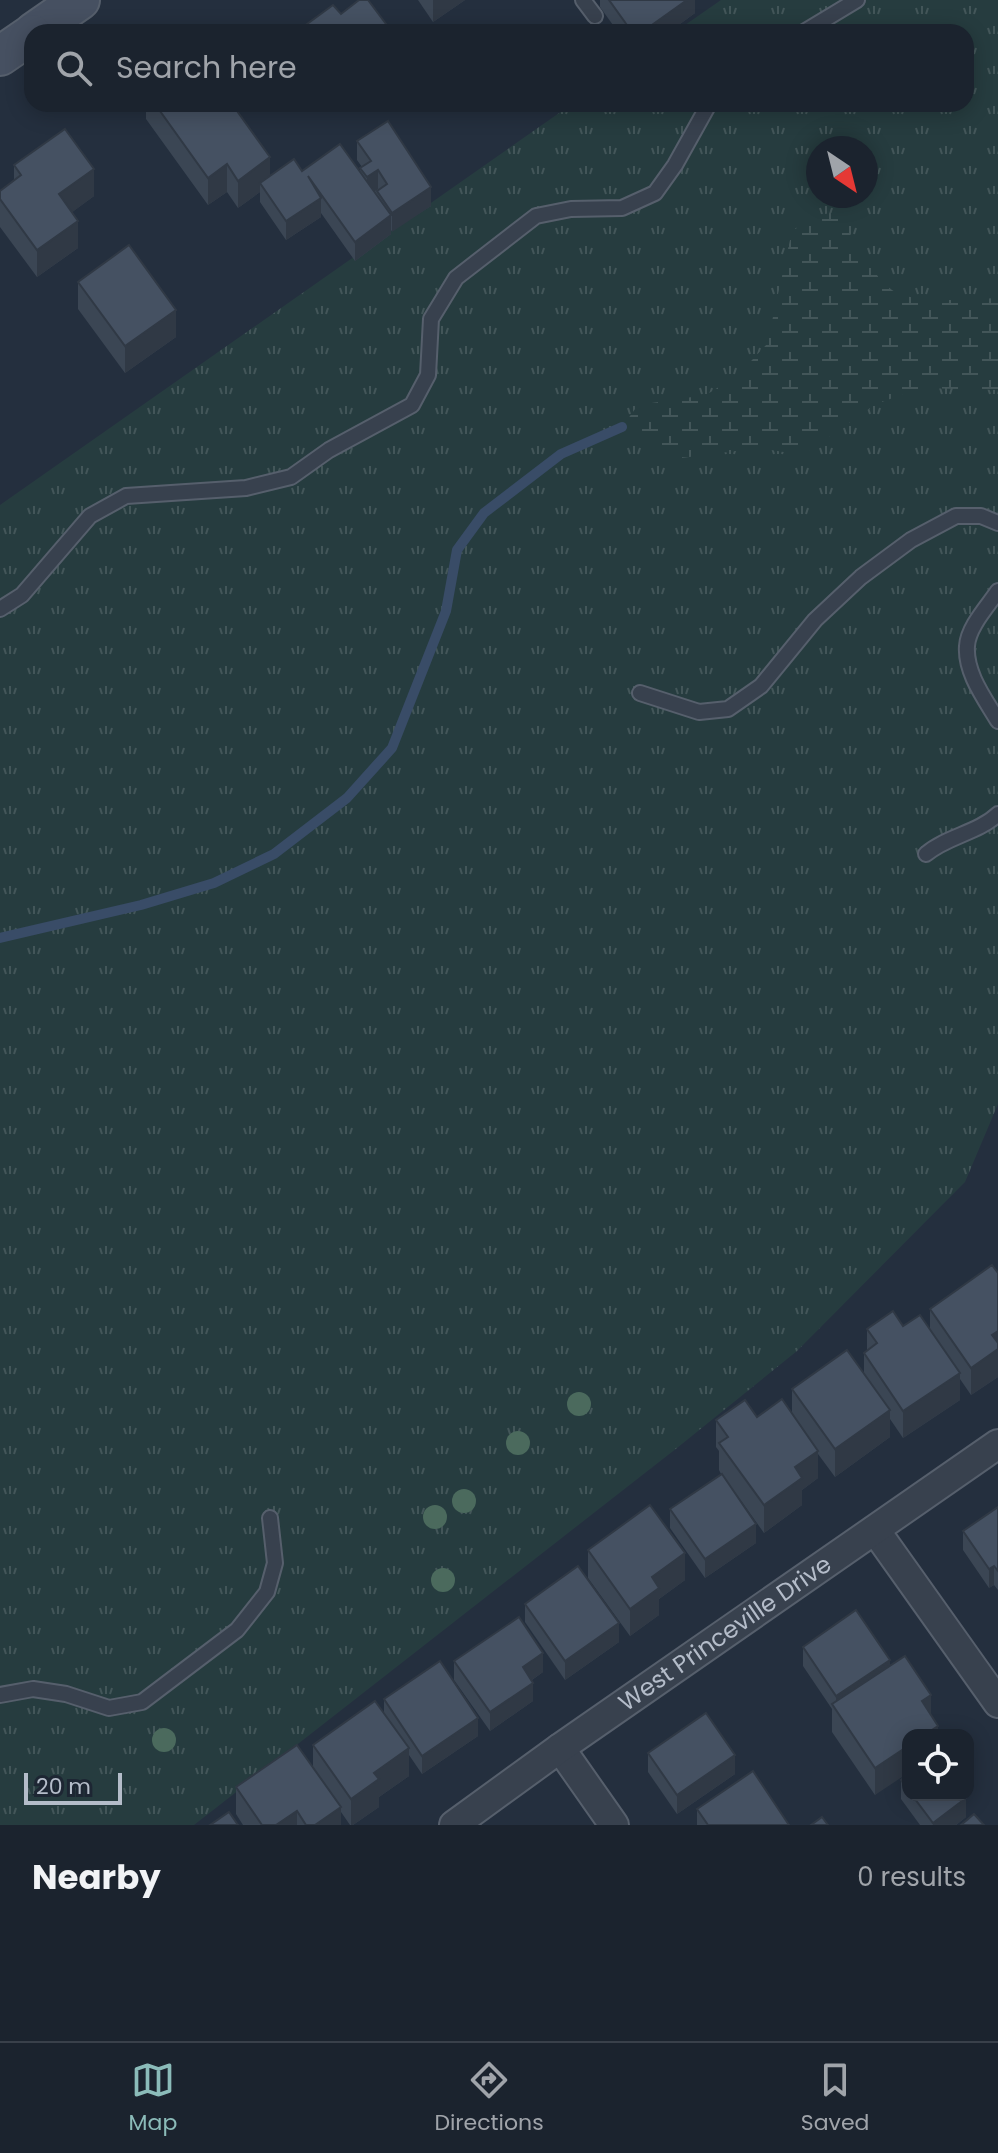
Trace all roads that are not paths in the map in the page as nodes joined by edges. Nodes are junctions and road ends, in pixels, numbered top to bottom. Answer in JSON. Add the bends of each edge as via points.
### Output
{"nodes":[{"id":1,"x":80,"y":0,"type":"edge"},
{"id":2,"x":583,"y":0,"type":"edge"},
{"id":3,"x":857,"y":0,"type":"edge"},
{"id":4,"x":595,"y":16,"type":"dead end"},
{"id":5,"x":46,"y":24,"type":"edge"},
{"id":6,"x":817,"y":24,"type":"edge"},
{"id":7,"x":24,"y":39,"type":"edge"},
{"id":8,"x":0,"y":56,"type":"edge"},
{"id":9,"x":705,"y":112,"type":"edge"},
{"id":10,"x":998,"y":523,"type":"edge"},
{"id":11,"x":998,"y":591,"type":"edge"},
{"id":12,"x":0,"y":609,"type":"edge"},
{"id":13,"x":640,"y":693,"type":"dead end"},
{"id":14,"x":998,"y":721,"type":"edge"},
{"id":15,"x":998,"y":814,"type":"edge"},
{"id":16,"x":926,"y":854,"type":"dead end"},
{"id":17,"x":998,"y":1444,"type":"edge"},
{"id":18,"x":270,"y":1518,"type":"dead end"},
{"id":19,"x":875,"y":1530,"type":"junction"},
{"id":20,"x":0,"y":1695,"type":"edge"},
{"id":21,"x":998,"y":1703,"type":"edge"},
{"id":22,"x":560,"y":1748,"type":"junction"},
{"id":23,"x":454,"y":1825,"type":"edge"},
{"id":24,"x":614,"y":1825,"type":"edge"}],
"edges":[{"from":1,"to":5,"type":"main road"},
{"from":2,"to":4,"type":"lane"},
{"from":3,"to":6,"type":"lane"},
{"from":7,"to":8,"type":"main road"},
{"from":9,"to":12,"type":"lane","via":[[655,193],[622,208],[536,216],[456,278],[431,319],[428,375],[412,405],[291,477],[246,488],[126,496],[90,516],[22,595]]},
{"from":10,"to":13,"type":"lane","via":[[981,516],[956,516],[911,540],[861,577],[815,620],[761,686],[728,709],[699,712]]},
{"from":11,"to":14,"type":"lane","via":[[967,645],[971,675]]},
{"from":15,"to":16,"type":"lane"},
{"from":17,"to":19,"type":"street","name":"West Princeville Drive"},
{"from":18,"to":20,"type":"lane","via":[[275,1563],[267,1592],[237,1630],[142,1702],[109,1708],[33,1689]]},
{"from":19,"to":21,"type":"street"},
{"from":19,"to":22,"type":"street","name":"West Princeville Drive"},
{"from":22,"to":23,"type":"street","name":"West Princeville Drive"},
{"from":22,"to":24,"type":"street"}]}
